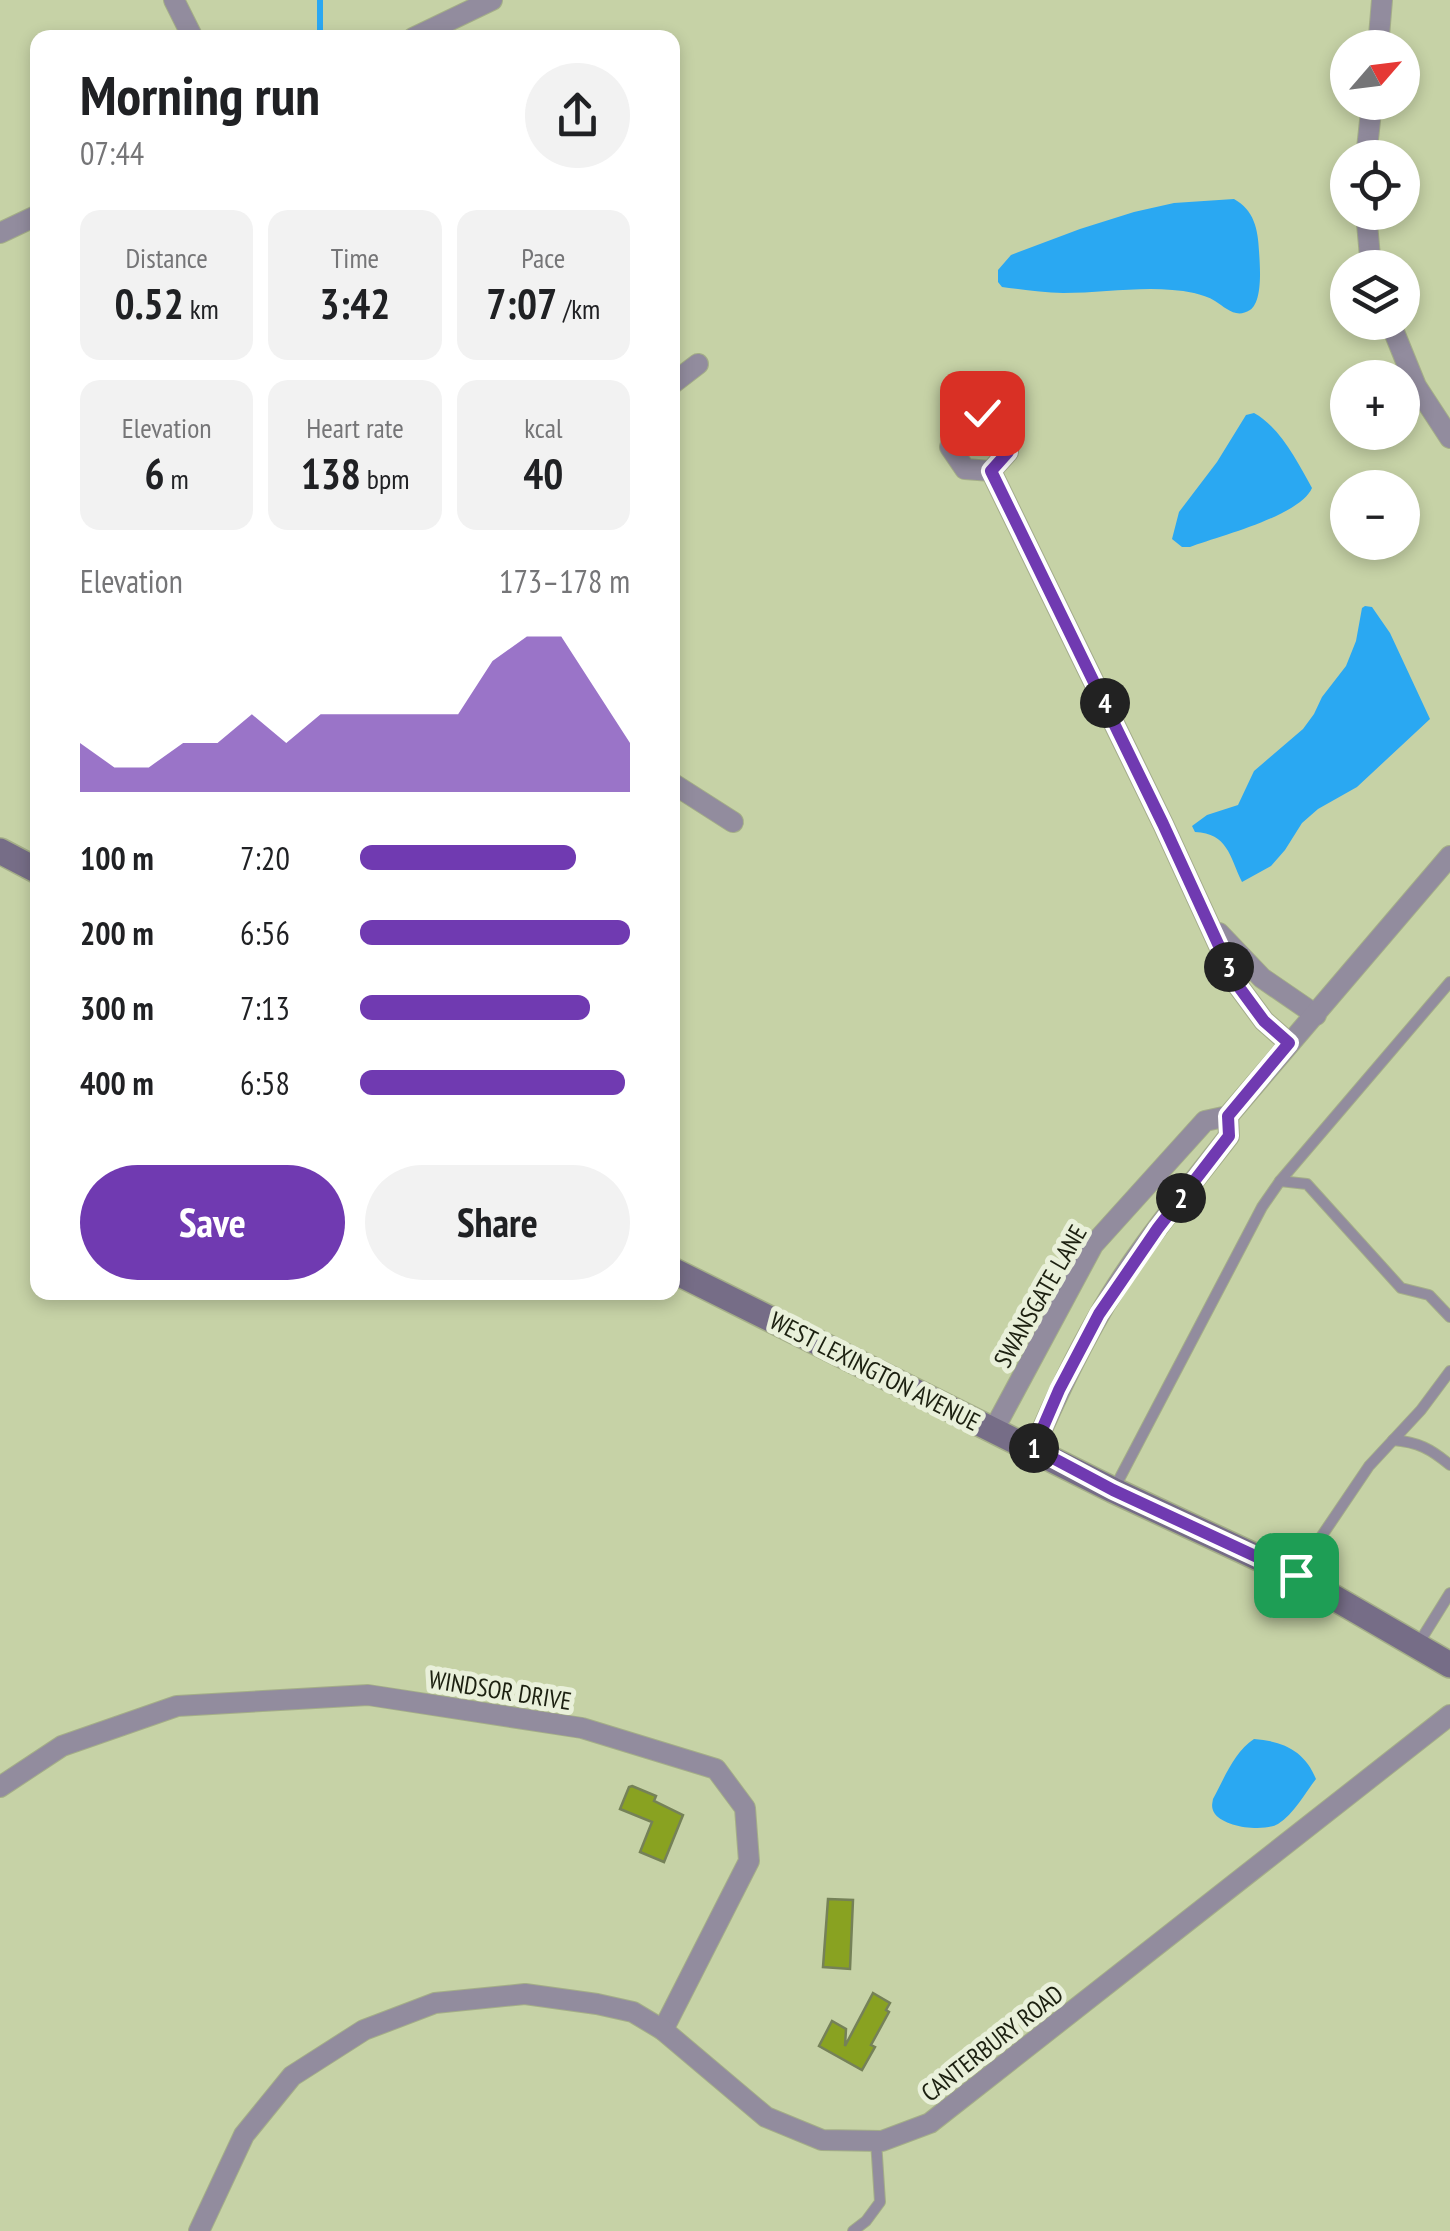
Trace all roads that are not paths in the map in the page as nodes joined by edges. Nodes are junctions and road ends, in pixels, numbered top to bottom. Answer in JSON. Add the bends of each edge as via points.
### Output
{"nodes":[{"id":1,"x":174,"y":0,"type":"edge"},
{"id":2,"x":492,"y":0,"type":"edge"},
{"id":3,"x":1387,"y":1,"type":"edge"},
{"id":4,"x":189,"y":30,"type":"edge"},
{"id":5,"x":430,"y":30,"type":"edge"},
{"id":6,"x":1381,"y":30,"type":"edge"},
{"id":7,"x":30,"y":219,"type":"edge"},
{"id":8,"x":0,"y":233,"type":"edge"},
{"id":9,"x":1397,"y":340,"type":"edge"},
{"id":10,"x":698,"y":364,"type":"dead end"},
{"id":11,"x":680,"y":378,"type":"edge"},
{"id":12,"x":1450,"y":438,"type":"edge"},
{"id":13,"x":991,"y":471,"type":"dead end"},
{"id":14,"x":680,"y":788,"type":"edge"},
{"id":15,"x":733,"y":822,"type":"dead end"},
{"id":16,"x":0,"y":851,"type":"edge"},
{"id":17,"x":1450,"y":856,"type":"edge"},
{"id":18,"x":30,"y":867,"type":"edge"},
{"id":19,"x":1207,"y":920,"type":"junction"},
{"id":20,"x":1450,"y":982,"type":"edge"},
{"id":21,"x":1316,"y":1015,"type":"junction"},
{"id":22,"x":1289,"y":1043,"type":"junction"},
{"id":23,"x":1228,"y":1116,"type":"junction"},
{"id":24,"x":1280,"y":1181,"type":"junction"},
{"id":25,"x":680,"y":1274,"type":"edge"},
{"id":26,"x":1450,"y":1317,"type":"edge"},
{"id":27,"x":1450,"y":1371,"type":"edge"},
{"id":28,"x":993,"y":1431,"type":"junction"},
{"id":29,"x":1393,"y":1440,"type":"junction"},
{"id":30,"x":1034,"y":1448,"type":"junction"},
{"id":31,"x":1450,"y":1465,"type":"edge"},
{"id":32,"x":1113,"y":1490,"type":"junction"},
{"id":33,"x":1296,"y":1575,"type":"junction"},
{"id":34,"x":1450,"y":1593,"type":"edge"},
{"id":35,"x":1417,"y":1646,"type":"junction"},
{"id":36,"x":1450,"y":1665,"type":"edge"},
{"id":37,"x":1450,"y":1715,"type":"edge"},
{"id":38,"x":0,"y":1788,"type":"edge"},
{"id":39,"x":663,"y":2030,"type":"junction"},
{"id":40,"x":876,"y":2141,"type":"junction"},
{"id":41,"x":199,"y":2231,"type":"edge"},
{"id":42,"x":854,"y":2231,"type":"edge"}],
"edges":[{"from":1,"to":4,"type":"street"},
{"from":2,"to":5,"type":"street"},
{"from":3,"to":6,"type":"street"},
{"from":7,"to":8,"type":"street"},
{"from":9,"to":12,"type":"street","via":[[1416,386]]},
{"from":10,"to":11,"type":"street"},
{"from":13,"to":19,"type":"street"},
{"from":14,"to":15,"type":"street"},
{"from":16,"to":18,"type":"street"},
{"from":17,"to":21,"type":"street","name":"SWANSGATE LANE"},
{"from":19,"to":21,"type":"street","via":[[1262,978]]},
{"from":19,"to":22,"type":"street","via":[[1236,983]]},
{"from":20,"to":24,"type":"lane"},
{"from":21,"to":22,"type":"street","name":"SWANSGATE LANE"},
{"from":22,"to":23,"type":"street","name":"SWANSGATE LANE"},
{"from":23,"to":28,"type":"street","name":"SWANSGATE LANE","via":[[1204,1121],[1094,1246]]},
{"from":23,"to":30,"type":"street","name":"SWANSGATE LANE","via":[[1229,1136],[1099,1314]]},
{"from":24,"to":26,"type":"lane","via":[[1306,1184],[1400,1288],[1429,1295]]},
{"from":24,"to":32,"type":"lane"},
{"from":25,"to":28,"type":"street","name":"WEST LEXINGTON AVENUE"},
{"from":27,"to":29,"type":"lane"},
{"from":28,"to":30,"type":"street","name":"WEST LEXINGTON AVENUE"},
{"from":29,"to":31,"type":"lane","via":[[1432,1450]]},
{"from":29,"to":33,"type":"lane"},
{"from":30,"to":32,"type":"street","name":"WEST LEXINGTON AVENUE"},
{"from":32,"to":33,"type":"street","name":"WEST LEXINGTON AVENUE"},
{"from":33,"to":35,"type":"street","name":"WEST LEXINGTON AVENUE"},
{"from":34,"to":35,"type":"lane"},
{"from":35,"to":36,"type":"street","name":"WEST LEXINGTON AVENUE"},
{"from":37,"to":40,"type":"street","name":"CANTERBURY ROAD","via":[[930,2123]]},
{"from":38,"to":39,"type":"street","name":"WINDSOR DRIVE","via":[[62,1746],[177,1706],[368,1695],[582,1728],[716,1769],[745,1808],[749,1861]]},
{"from":39,"to":40,"type":"street","name":"CANTERBURY ROAD","via":[[766,2117],[822,2140]]},
{"from":39,"to":41,"type":"street","name":"CANTERBURY ROAD","via":[[634,2012],[525,1994],[434,2003],[364,2030],[292,2076],[244,2135]]},
{"from":40,"to":42,"type":"lane","via":[[880,2202]]}]}
